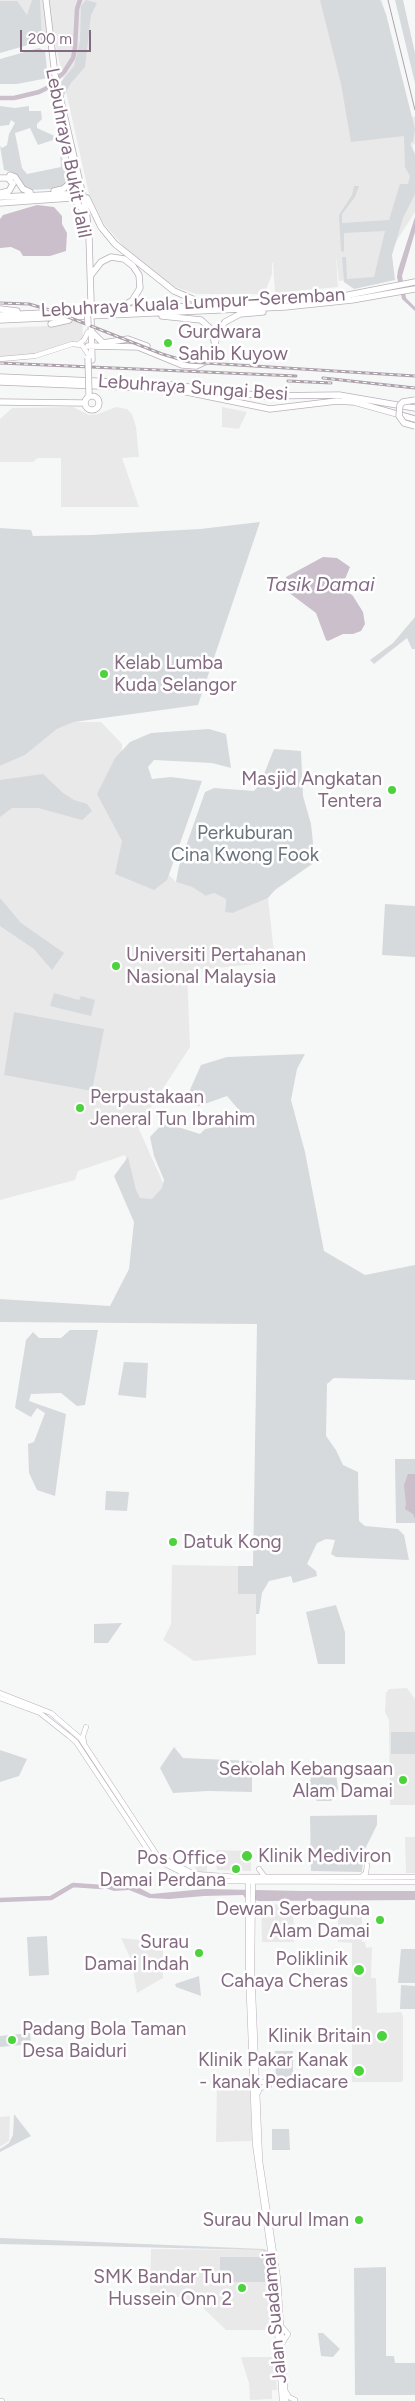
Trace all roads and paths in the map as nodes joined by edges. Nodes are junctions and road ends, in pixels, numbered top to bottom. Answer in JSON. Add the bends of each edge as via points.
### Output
{"nodes":[{"id":1,"x":47,"y":0,"type":"edge"},
{"id":2,"x":53,"y":75,"type":"junction"},
{"id":3,"x":57,"y":92,"type":"junction"},
{"id":4,"x":74,"y":166,"type":"junction"},
{"id":5,"x":0,"y":178,"type":"edge"},
{"id":6,"x":82,"y":184,"type":"junction"},
{"id":7,"x":1,"y":195,"type":"edge"},
{"id":8,"x":74,"y":198,"type":"junction"},
{"id":9,"x":0,"y":203,"type":"edge"},
{"id":10,"x":83,"y":210,"type":"junction"},
{"id":11,"x":90,"y":277,"type":"junction"},
{"id":12,"x":414,"y":286,"type":"edge"},
{"id":13,"x":392,"y":290,"type":"junction"},
{"id":14,"x":89,"y":302,"type":"junction"},
{"id":15,"x":207,"y":306,"type":"junction"},
{"id":16,"x":285,"y":307,"type":"junction"},
{"id":17,"x":0,"y":309,"type":"edge"},
{"id":18,"x":115,"y":310,"type":"junction"},
{"id":19,"x":24,"y":313,"type":"junction"},
{"id":20,"x":156,"y":313,"type":"junction"},
{"id":21,"x":0,"y":315,"type":"edge"},
{"id":22,"x":75,"y":317,"type":"junction"},
{"id":23,"x":0,"y":320,"type":"edge"},
{"id":24,"x":51,"y":324,"type":"dead end"},
{"id":25,"x":90,"y":328,"type":"junction"},
{"id":26,"x":78,"y":344,"type":"junction"},
{"id":27,"x":90,"y":346,"type":"junction"},
{"id":28,"x":105,"y":346,"type":"junction"},
{"id":29,"x":90,"y":358,"type":"junction"},
{"id":30,"x":0,"y":359,"type":"edge"},
{"id":31,"x":0,"y":377,"type":"edge"},
{"id":32,"x":0,"y":382,"type":"edge"},
{"id":33,"x":91,"y":395,"type":"junction"},
{"id":34,"x":415,"y":400,"type":"edge"},
{"id":35,"x":0,"y":402,"type":"edge"},
{"id":36,"x":84,"y":403,"type":"junction"},
{"id":37,"x":386,"y":410,"type":"junction"},
{"id":38,"x":415,"y":411,"type":"edge"},
{"id":39,"x":415,"y":419,"type":"edge"},
{"id":40,"x":415,"y":426,"type":"edge"},
{"id":41,"x":0,"y":1693,"type":"edge"},
{"id":42,"x":0,"y":1698,"type":"edge"},
{"id":43,"x":74,"y":1733,"type":"junction"},
{"id":44,"x":84,"y":1744,"type":"junction"},
{"id":45,"x":265,"y":1877,"type":"junction"},
{"id":46,"x":362,"y":1877,"type":"junction"},
{"id":47,"x":376,"y":1877,"type":"junction"},
{"id":48,"x":415,"y":1877,"type":"edge"},
{"id":49,"x":251,"y":1882,"type":"junction"},
{"id":50,"x":415,"y":1882,"type":"edge"},
{"id":51,"x":250,"y":1900,"type":"junction"},
{"id":52,"x":257,"y":2077,"type":"junction"},
{"id":53,"x":257,"y":2094,"type":"junction"},
{"id":54,"x":268,"y":2237,"type":"junction"},
{"id":55,"x":271,"y":2252,"type":"junction"},
{"id":56,"x":285,"y":2388,"type":"junction"},
{"id":57,"x":295,"y":2400,"type":"edge"},
{"id":58,"x":284,"y":2401,"type":"edge"}],
"edges":[{"from":1,"to":2,"type":"highway","name":"Lebuhraya Bukit Jalil"},
{"from":1,"to":2,"type":"highway","name":"Lebuhraya Bukit Jalil"},
{"from":2,"to":3,"type":"highway","name":"Lebuhraya Bukit Jalil"},
{"from":3,"to":4,"type":"highway","name":"Lebuhraya Bukit Jalil"},
{"from":3,"to":6,"type":"highway","name":"Lebuhraya Bukit Jalil"},
{"from":4,"to":7,"type":"highway","via":[[70,183],[57,191],[26,191],[10,175],[15,181],[14,188],[10,194]]},
{"from":4,"to":10,"type":"highway","name":"Lebuhraya Bukit Jalil"},
{"from":5,"to":7,"type":"highway","via":[[8,178],[12,186]]},
{"from":6,"to":11,"type":"highway","name":"Lebuhraya Bukit Jalil","via":[[89,228]]},
{"from":6,"to":15,"type":"highway","via":[[97,220],[115,244],[174,291]]},
{"from":7,"to":8,"type":"highway","via":[[62,194]]},
{"from":8,"to":9,"type":"highway"},
{"from":8,"to":10,"type":"highway"},
{"from":10,"to":14,"type":"highway","name":"Lebuhraya Bukit Jalil"},
{"from":11,"to":14,"type":"highway","name":"Lebuhraya Bukit Jalil"},
{"from":11,"to":18,"type":"highway","via":[[108,258],[122,258],[134,266],[140,278],[138,292],[128,304]]},
{"from":12,"to":13,"type":"highway","name":"Lebuhraya Kuala Lumpur–Seremban"},
{"from":13,"to":15,"type":"highway","name":"Lebuhraya Kuala Lumpur–Seremban"},
{"from":13,"to":16,"type":"highway","name":"Lebuhraya Kuala Lumpur–Seremban"},
{"from":14,"to":25,"type":"highway","name":"Lebuhraya Bukit Jalil","bridge":true},
{"from":15,"to":18,"type":"highway","name":"Lebuhraya Kuala Lumpur–Seremban"},
{"from":16,"to":20,"type":"highway","name":"Lebuhraya Kuala Lumpur–Seremban"},
{"from":16,"to":28,"type":"highway","via":[[240,314],[228,320],[219,329],[211,356],[196,366],[184,366],[138,346]]},
{"from":17,"to":19,"type":"highway"},
{"from":18,"to":19,"type":"highway","name":"Lebuhraya Kuala Lumpur–Seremban"},
{"from":19,"to":21,"type":"highway","name":"Lebuhraya Kuala Lumpur–Seremban"},
{"from":20,"to":22,"type":"highway","name":"Lebuhraya Kuala Lumpur–Seremban"},
{"from":20,"to":25,"type":"highway","via":[[199,319],[207,324],[214,338],[209,355],[200,362],[184,364],[130,339],[103,343]]},
{"from":22,"to":23,"type":"highway","name":"Lebuhraya Kuala Lumpur–Seremban"},
{"from":22,"to":24,"type":"highway"},
{"from":25,"to":26,"type":"main road"},
{"from":25,"to":27,"type":"highway","name":"Lebuhraya Bukit Jalil"},
{"from":26,"to":29,"type":"main road","via":[[84,347]]},
{"from":26,"to":30,"type":"main road","via":[[35,356]]},
{"from":27,"to":28,"type":"highway"},
{"from":27,"to":29,"type":"highway","name":"Lebuhraya Bukit Jalil"},
{"from":28,"to":29,"type":"highway"},
{"from":29,"to":33,"type":"highway","name":"Lebuhraya Bukit Jalil"},
{"from":31,"to":38,"type":"highway","name":"Lebuhraya Sungai Besi","via":[[183,385],[264,396],[339,394]]},
{"from":32,"to":37,"type":"highway","name":"Lebuhraya Sungai Besi","via":[[172,389],[259,408],[337,401]]},
{"from":33,"to":36,"type":"highway"},
{"from":33,"to":36,"type":"highway","via":[[99,403],[96,409],[89,410]]},
{"from":34,"to":40,"type":"highway","bridge":true,"via":[[400,405],[399,416],[404,423]]},
{"from":35,"to":36,"type":"highway"},
{"from":37,"to":38,"type":"highway"},
{"from":37,"to":39,"type":"highway","name":"Lebuhraya Sungai Besi"},
{"from":41,"to":43,"type":"main road","via":[[51,1713]]},
{"from":42,"to":49,"type":"main road","via":[[48,1718],[76,1742],[153,1858],[199,1881]]},
{"from":43,"to":44,"type":"main road"},
{"from":43,"to":44,"type":"main road","via":[[86,1727]]},
{"from":44,"to":49,"type":"main road","via":[[157,1855],[199,1876]]},
{"from":45,"to":46,"type":"main road"},
{"from":45,"to":49,"type":"main road"},
{"from":45,"to":49,"type":"main road","via":[[259,1869]]},
{"from":46,"to":47,"type":"main road"},
{"from":46,"to":47,"type":"main road","via":[[367,1868],[370,1875]]},
{"from":47,"to":48,"type":"main road"},
{"from":49,"to":50,"type":"main road"},
{"from":49,"to":51,"type":"main road","name":"Jalan Suadamai"},
{"from":51,"to":52,"type":"main road","name":"Jalan Suadamai"},
{"from":51,"to":54,"type":"main road","name":"Jalan Suadamai","via":[[249,1977],[255,2144]]},
{"from":52,"to":53,"type":"main road","name":"Jalan Suadamai"},
{"from":52,"to":53,"type":"main road","via":[[267,2085]]},
{"from":53,"to":56,"type":"main road","name":"Jalan Suadamai","via":[[260,2171],[273,2243],[281,2325],[288,2334],[282,2345]]},
{"from":54,"to":55,"type":"main road","name":"Jalan Suadamai"},
{"from":54,"to":55,"type":"main road","via":[[264,2246]]},
{"from":55,"to":58,"type":"main road","name":"Jalan Suadamai"},
{"from":56,"to":57,"type":"main road","via":[[288,2396]]},
{"from":56,"to":58,"type":"main road","name":"Jalan Suadamai"}]}
